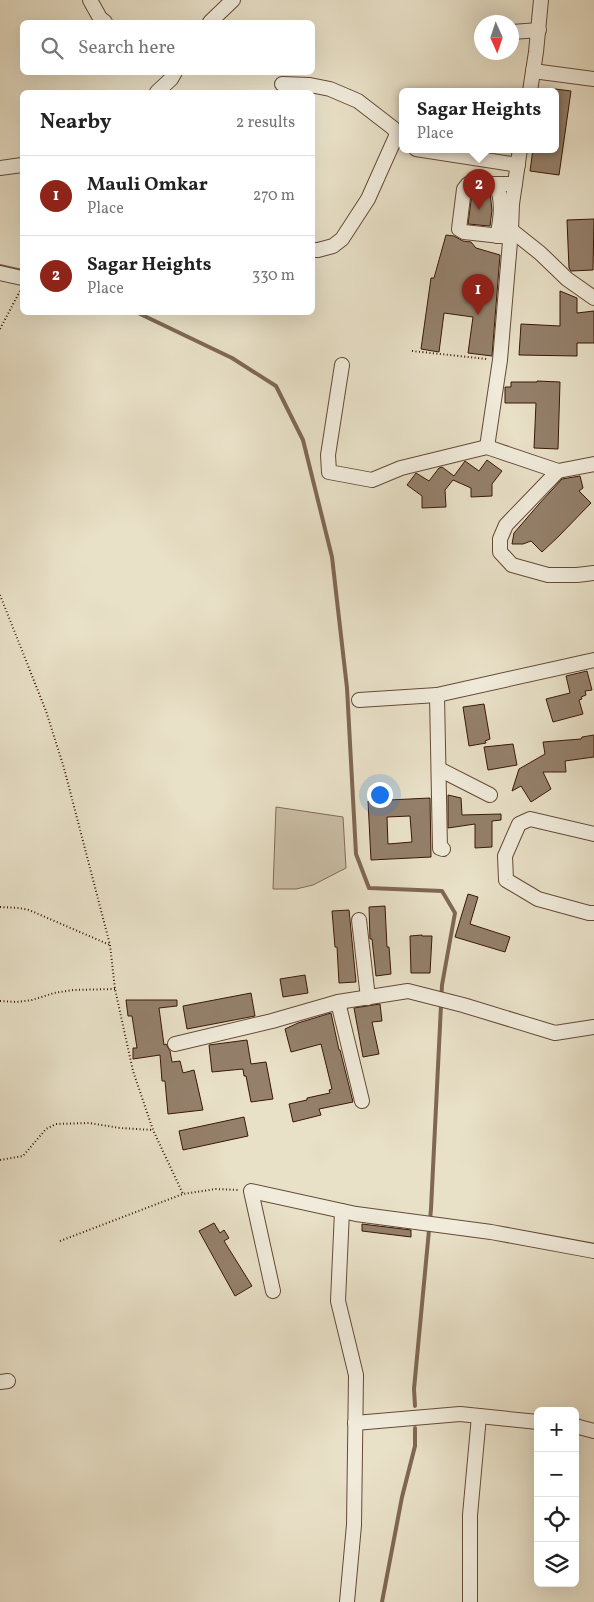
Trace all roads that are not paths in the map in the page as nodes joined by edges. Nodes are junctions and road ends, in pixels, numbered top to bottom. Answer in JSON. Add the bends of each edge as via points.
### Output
{"nodes":[{"id":1,"x":90,"y":0,"type":"edge"},
{"id":2,"x":233,"y":0,"type":"edge"},
{"id":3,"x":541,"y":0,"type":"edge"},
{"id":4,"x":102,"y":20,"type":"edge"},
{"id":5,"x":212,"y":20,"type":"edge"},
{"id":6,"x":539,"y":30,"type":"junction"},
{"id":7,"x":519,"y":31,"type":"edge"},
{"id":8,"x":533,"y":71,"type":"junction"},
{"id":9,"x":173,"y":75,"type":"edge"},
{"id":10,"x":594,"y":79,"type":"edge"},
{"id":11,"x":282,"y":84,"type":"dead end"},
{"id":12,"x":530,"y":88,"type":"edge"},
{"id":13,"x":159,"y":90,"type":"edge"},
{"id":14,"x":399,"y":136,"type":"edge"},
{"id":15,"x":399,"y":139,"type":"edge"},
{"id":16,"x":442,"y":153,"type":"edge"},
{"id":17,"x":520,"y":153,"type":"edge"},
{"id":18,"x":20,"y":165,"type":"edge"},
{"id":19,"x":518,"y":165,"type":"junction"},
{"id":20,"x":0,"y":168,"type":"edge"},
{"id":21,"x":496,"y":184,"type":"junction"},
{"id":22,"x":515,"y":184,"type":"junction"},
{"id":23,"x":506,"y":234,"type":"junction"},
{"id":24,"x":315,"y":250,"type":"edge"},
{"id":25,"x":0,"y":273,"type":"edge"},
{"id":26,"x":20,"y":278,"type":"edge"},
{"id":27,"x":594,"y":298,"type":"edge"},
{"id":28,"x":342,"y":366,"type":"dead end"},
{"id":29,"x":487,"y":447,"type":"junction"},
{"id":30,"x":594,"y":464,"type":"edge"},
{"id":31,"x":558,"y":471,"type":"junction"},
{"id":32,"x":594,"y":573,"type":"edge"},
{"id":33,"x":594,"y":660,"type":"edge"},
{"id":34,"x":438,"y":695,"type":"junction"},
{"id":35,"x":359,"y":700,"type":"dead end"},
{"id":36,"x":439,"y":770,"type":"junction"},
{"id":37,"x":490,"y":795,"type":"dead end"},
{"id":38,"x":594,"y":834,"type":"edge"},
{"id":39,"x":442,"y":849,"type":"dead end"},
{"id":40,"x":594,"y":913,"type":"edge"},
{"id":41,"x":358,"y":920,"type":"dead end"},
{"id":42,"x":368,"y":998,"type":"junction"},
{"id":43,"x":338,"y":1002,"type":"junction"},
{"id":44,"x":594,"y":1027,"type":"edge"},
{"id":45,"x":174,"y":1044,"type":"dead end"},
{"id":46,"x":362,"y":1101,"type":"dead end"},
{"id":47,"x":342,"y":1211,"type":"junction"},
{"id":48,"x":594,"y":1251,"type":"edge"},
{"id":49,"x":272,"y":1290,"type":"dead end"},
{"id":50,"x":479,"y":1416,"type":"junction"},
{"id":51,"x":534,"y":1422,"type":"edge"},
{"id":52,"x":355,"y":1423,"type":"junction"},
{"id":53,"x":579,"y":1427,"type":"edge"},
{"id":54,"x":594,"y":1430,"type":"edge"},
{"id":55,"x":347,"y":1602,"type":"edge"},
{"id":56,"x":470,"y":1602,"type":"edge"}],
"edges":[{"from":1,"to":4,"type":"street"},
{"from":2,"to":5,"type":"street"},
{"from":3,"to":6,"type":"street"},
{"from":6,"to":7,"type":"street"},
{"from":6,"to":8,"type":"street"},
{"from":8,"to":10,"type":"street"},
{"from":8,"to":12,"type":"street"},
{"from":9,"to":13,"type":"street"},
{"from":11,"to":14,"type":"street","via":[[330,89],[358,101]]},
{"from":15,"to":24,"type":"street","via":[[368,199],[342,239],[333,246]]},
{"from":16,"to":19,"type":"street"},
{"from":17,"to":19,"type":"street"},
{"from":18,"to":20,"type":"street"},
{"from":19,"to":22,"type":"street"},
{"from":21,"to":22,"type":"street"},
{"from":21,"to":23,"type":"street","via":[[500,200],[499,227]]},
{"from":21,"to":23,"type":"street","via":[[468,184],[464,188],[459,228],[464,232]]},
{"from":22,"to":23,"type":"street"},
{"from":23,"to":27,"type":"street","via":[[540,253],[567,279]]},
{"from":23,"to":29,"type":"street","via":[[500,360]]},
{"from":25,"to":26,"type":"street"},
{"from":28,"to":29,"type":"street","via":[[328,455],[329,472],[372,480],[401,468]]},
{"from":29,"to":31,"type":"street"},
{"from":30,"to":31,"type":"street"},
{"from":31,"to":32,"type":"street","via":[[506,525],[500,539],[500,552],[512,565],[548,575]]},
{"from":33,"to":34,"type":"street"},
{"from":34,"to":35,"type":"street"},
{"from":34,"to":36,"type":"street"},
{"from":36,"to":37,"type":"street"},
{"from":36,"to":39,"type":"street"},
{"from":38,"to":40,"type":"street","via":[[530,819],[519,824],[505,856],[506,880],[538,899]]},
{"from":41,"to":42,"type":"street"},
{"from":42,"to":43,"type":"street"},
{"from":42,"to":44,"type":"street","via":[[408,992],[555,1033]]},
{"from":43,"to":45,"type":"street"},
{"from":43,"to":46,"type":"street"},
{"from":47,"to":48,"type":"street","via":[[491,1232]]},
{"from":47,"to":49,"type":"street","via":[[251,1190]]},
{"from":47,"to":52,"type":"street","via":[[338,1301],[356,1375]]},
{"from":50,"to":51,"type":"street"},
{"from":50,"to":52,"type":"street","via":[[460,1414]]},
{"from":50,"to":56,"type":"street","via":[[470,1515]]},
{"from":52,"to":55,"type":"street","via":[[354,1525]]},
{"from":53,"to":54,"type":"street"}]}
